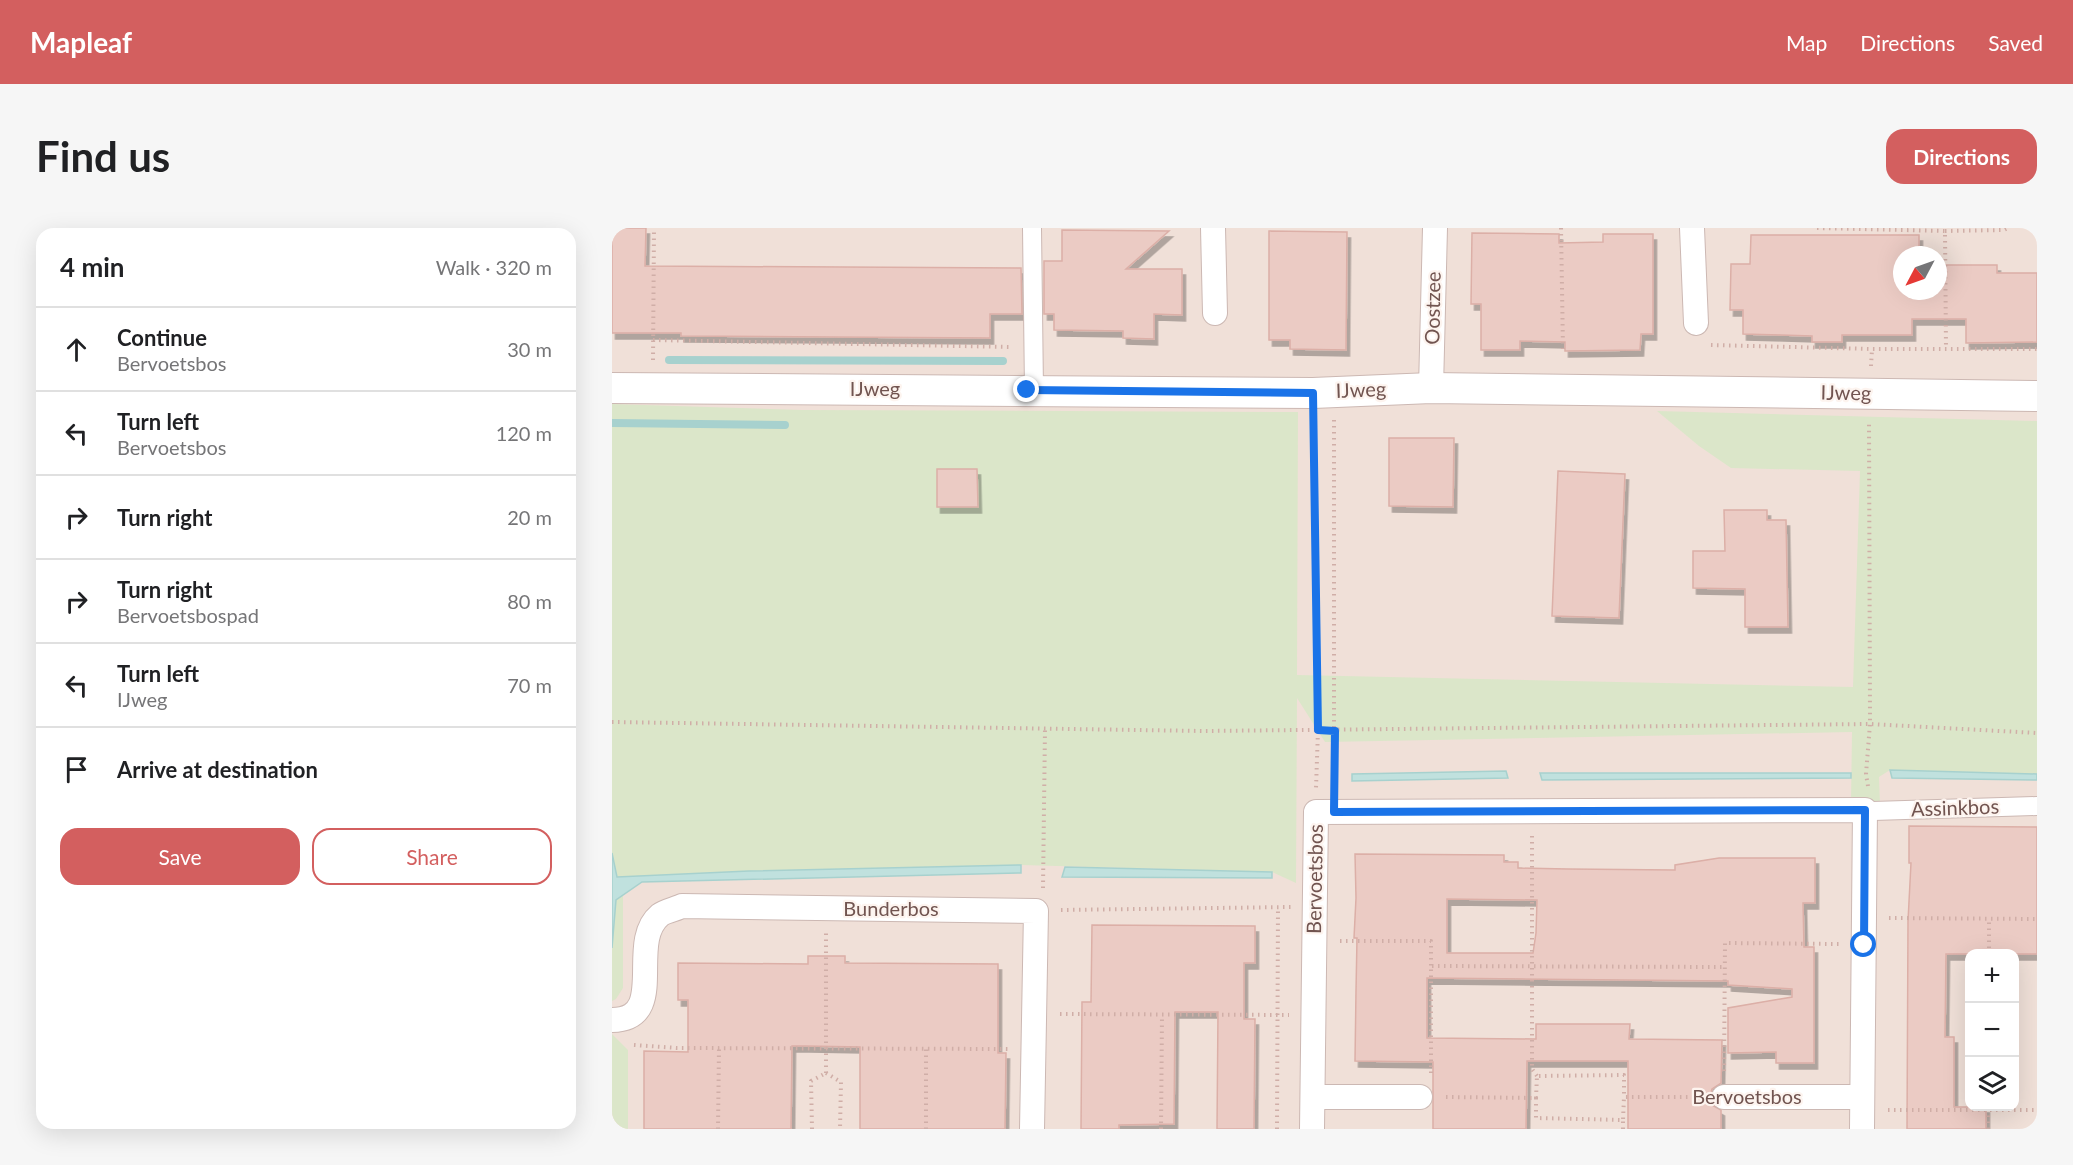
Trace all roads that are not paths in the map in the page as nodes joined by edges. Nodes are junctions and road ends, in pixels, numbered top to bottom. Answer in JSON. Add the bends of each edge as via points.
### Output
{"nodes":[{"id":1,"x":1032,"y":228,"type":"edge"},
{"id":2,"x":1213,"y":228,"type":"edge"},
{"id":3,"x":1435,"y":228,"type":"edge"},
{"id":4,"x":1692,"y":228,"type":"edge"},
{"id":5,"x":1215,"y":313,"type":"dead end"},
{"id":6,"x":1696,"y":323,"type":"road end"},
{"id":7,"x":612,"y":388,"type":"edge"},
{"id":8,"x":1431,"y":388,"type":"junction"},
{"id":9,"x":1035,"y":390,"type":"junction"},
{"id":10,"x":2037,"y":396,"type":"edge"},
{"id":11,"x":2037,"y":806,"type":"edge"},
{"id":12,"x":1873,"y":811,"type":"road end"},
{"id":13,"x":612,"y":1020,"type":"edge"},
{"id":14,"x":1313,"y":1097,"type":"junction"},
{"id":15,"x":1425,"y":1097,"type":"road end"},
{"id":16,"x":1724,"y":1097,"type":"road end"},
{"id":17,"x":1862,"y":1112,"type":"edge"},
{"id":18,"x":1032,"y":1129,"type":"edge"},
{"id":19,"x":1312,"y":1129,"type":"edge"}],
"edges":[{"from":1,"to":9,"type":"street"},
{"from":2,"to":5,"type":"street"},
{"from":3,"to":8,"type":"street","name":"Oostzee"},
{"from":4,"to":6,"type":"street"},
{"from":7,"to":9,"type":"street","name":"IJweg"},
{"from":8,"to":9,"type":"street","name":"IJweg","via":[[1323,392]]},
{"from":8,"to":10,"type":"street","name":"IJweg"},
{"from":11,"to":12,"type":"street","name":"Assinkbos"},
{"from":13,"to":18,"type":"street","name":"Bunderbos","via":[[636,1013],[644,1000],[647,933],[661,914],[682,906],[1036,911]]},
{"from":14,"to":15,"type":"street"},
{"from":14,"to":17,"type":"street","name":"Bervoetsbos","via":[[1315,906],[1325,812],[1865,810]]},
{"from":14,"to":19,"type":"street","name":"Bervoetsbos"},
{"from":16,"to":17,"type":"street","name":"Bervoetsbos"}]}
